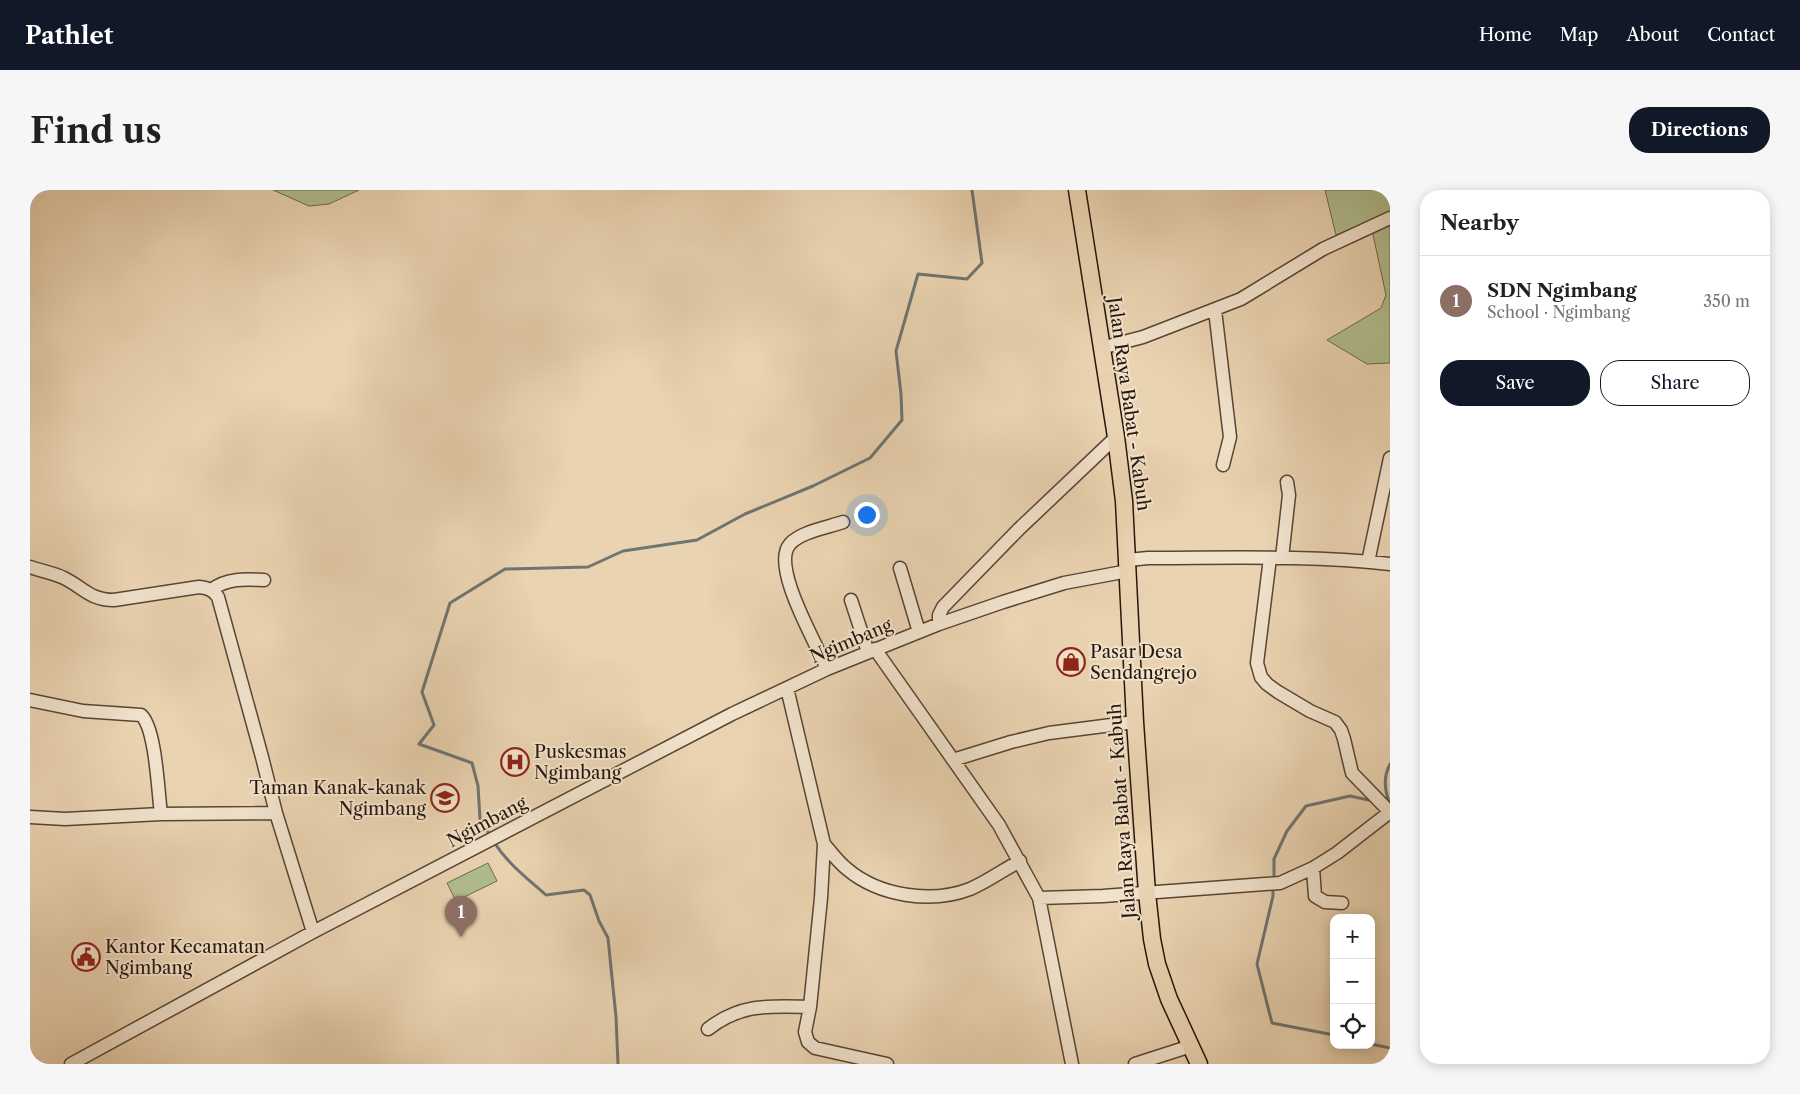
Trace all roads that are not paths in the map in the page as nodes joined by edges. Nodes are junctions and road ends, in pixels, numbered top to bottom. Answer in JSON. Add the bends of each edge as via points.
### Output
{"nodes":[{"id":1,"x":1077,"y":190,"type":"edge"},
{"id":2,"x":1390,"y":218,"type":"edge"},
{"id":3,"x":1215,"y":310,"type":"junction"},
{"id":4,"x":1101,"y":348,"type":"junction"},
{"id":5,"x":1116,"y":436,"type":"junction"},
{"id":6,"x":1390,"y":458,"type":"edge"},
{"id":7,"x":1223,"y":465,"type":"dead end"},
{"id":8,"x":1287,"y":482,"type":"dead end"},
{"id":9,"x":843,"y":522,"type":"dead end"},
{"id":10,"x":1276,"y":558,"type":"junction"},
{"id":11,"x":1368,"y":562,"type":"junction"},
{"id":12,"x":1390,"y":564,"type":"edge"},
{"id":13,"x":1128,"y":566,"type":"junction"},
{"id":14,"x":30,"y":567,"type":"edge"},
{"id":15,"x":900,"y":568,"type":"dead end"},
{"id":16,"x":264,"y":580,"type":"dead end"},
{"id":17,"x":211,"y":590,"type":"junction"},
{"id":18,"x":851,"y":600,"type":"dead end"},
{"id":19,"x":939,"y":624,"type":"junction"},
{"id":20,"x":919,"y":632,"type":"junction"},
{"id":21,"x":872,"y":651,"type":"junction"},
{"id":22,"x":827,"y":669,"type":"junction"},
{"id":23,"x":787,"y":688,"type":"junction"},
{"id":24,"x":30,"y":700,"type":"edge"},
{"id":25,"x":1134,"y":722,"type":"junction"},
{"id":26,"x":953,"y":760,"type":"junction"},
{"id":27,"x":1389,"y":810,"type":"edge"},
{"id":28,"x":276,"y":813,"type":"junction"},
{"id":29,"x":161,"y":814,"type":"junction"},
{"id":30,"x":30,"y":817,"type":"edge"},
{"id":31,"x":824,"y":844,"type":"junction"},
{"id":32,"x":1020,"y":861,"type":"junction"},
{"id":33,"x":1313,"y":868,"type":"junction"},
{"id":34,"x":1147,"y":892,"type":"junction"},
{"id":35,"x":1039,"y":898,"type":"junction"},
{"id":36,"x":1342,"y":903,"type":"dead end"},
{"id":37,"x":313,"y":932,"type":"junction"},
{"id":38,"x":810,"y":1007,"type":"junction"},
{"id":39,"x":708,"y":1029,"type":"dead end"},
{"id":40,"x":1190,"y":1046,"type":"junction"},
{"id":41,"x":77,"y":1061,"type":"edge"},
{"id":42,"x":95,"y":1064,"type":"edge"},
{"id":43,"x":887,"y":1064,"type":"edge"},
{"id":44,"x":1072,"y":1064,"type":"edge"},
{"id":45,"x":1135,"y":1064,"type":"edge"},
{"id":46,"x":1199,"y":1064,"type":"edge"}],
"edges":[{"from":1,"to":4,"type":"main road","name":"Jalan Raya Babat - Kabuh"},
{"from":2,"to":3,"type":"street","via":[[1323,249],[1241,299]]},
{"from":3,"to":4,"type":"street","via":[[1143,337]]},
{"from":3,"to":7,"type":"street","via":[[1230,437]]},
{"from":4,"to":5,"type":"main road","name":"Jalan Raya Babat - Kabuh"},
{"from":5,"to":13,"type":"main road","name":"Jalan Raya Babat - Kabuh"},
{"from":5,"to":19,"type":"street","via":[[943,607]]},
{"from":6,"to":11,"type":"street"},
{"from":8,"to":10,"type":"street","via":[[1289,495]]},
{"from":9,"to":22,"type":"street","via":[[799,536],[785,551],[784,561],[795,600]]},
{"from":10,"to":11,"type":"street","name":"Ngimbang"},
{"from":10,"to":13,"type":"street","name":"Ngimbang","via":[[1148,558]]},
{"from":10,"to":27,"type":"street","via":[[1257,663],[1261,676],[1278,692],[1335,722],[1344,738],[1352,773]]},
{"from":11,"to":12,"type":"street","name":"Ngimbang"},
{"from":13,"to":19,"type":"street","name":"Ngimbang"},
{"from":13,"to":25,"type":"main road","name":"Jalan Raya Babat - Kabuh"},
{"from":14,"to":17,"type":"street","via":[[63,578],[102,600],[199,587]]},
{"from":15,"to":20,"type":"street"},
{"from":16,"to":17,"type":"street","via":[[239,579]]},
{"from":17,"to":28,"type":"street","via":[[218,597]]},
{"from":18,"to":21,"type":"street","via":[[857,623]]},
{"from":19,"to":20,"type":"street","name":"Ngimbang"},
{"from":20,"to":21,"type":"street","name":"Ngimbang"},
{"from":21,"to":22,"type":"street","name":"Ngimbang"},
{"from":21,"to":26,"type":"street"},
{"from":22,"to":23,"type":"street","name":"Ngimbang"},
{"from":23,"to":31,"type":"street"},
{"from":23,"to":37,"type":"street","name":"Ngimbang"},
{"from":24,"to":29,"type":"street","via":[[83,711],[144,716],[151,730]]},
{"from":25,"to":26,"type":"street","via":[[1049,733]]},
{"from":25,"to":34,"type":"main road","name":"Jalan Raya Babat - Kabuh"},
{"from":26,"to":32,"type":"street"},
{"from":27,"to":33,"type":"street"},
{"from":28,"to":29,"type":"street"},
{"from":28,"to":37,"type":"street"},
{"from":29,"to":30,"type":"street","via":[[65,819]]},
{"from":31,"to":32,"type":"street","via":[[846,869],[871,885],[891,892],[926,896],[947,896],[971,889]]},
{"from":31,"to":38,"type":"street"},
{"from":32,"to":35,"type":"street"},
{"from":33,"to":34,"type":"street","via":[[1273,883]]},
{"from":33,"to":36,"type":"street","via":[[1315,896],[1326,902]]},
{"from":34,"to":35,"type":"street"},
{"from":34,"to":40,"type":"main road","name":"Jalan Raya Babat - Kabuh","via":[[1157,964]]},
{"from":35,"to":44,"type":"street"},
{"from":37,"to":41,"type":"street","name":"Ngimbang"},
{"from":38,"to":39,"type":"street","via":[[753,1007],[720,1019]]},
{"from":38,"to":43,"type":"street","via":[[805,1032],[808,1042],[815,1048]]},
{"from":40,"to":45,"type":"street"},
{"from":40,"to":46,"type":"main road","name":"Jalan Raya Babat - Kabuh"},
{"from":41,"to":42,"type":"street"}]}
